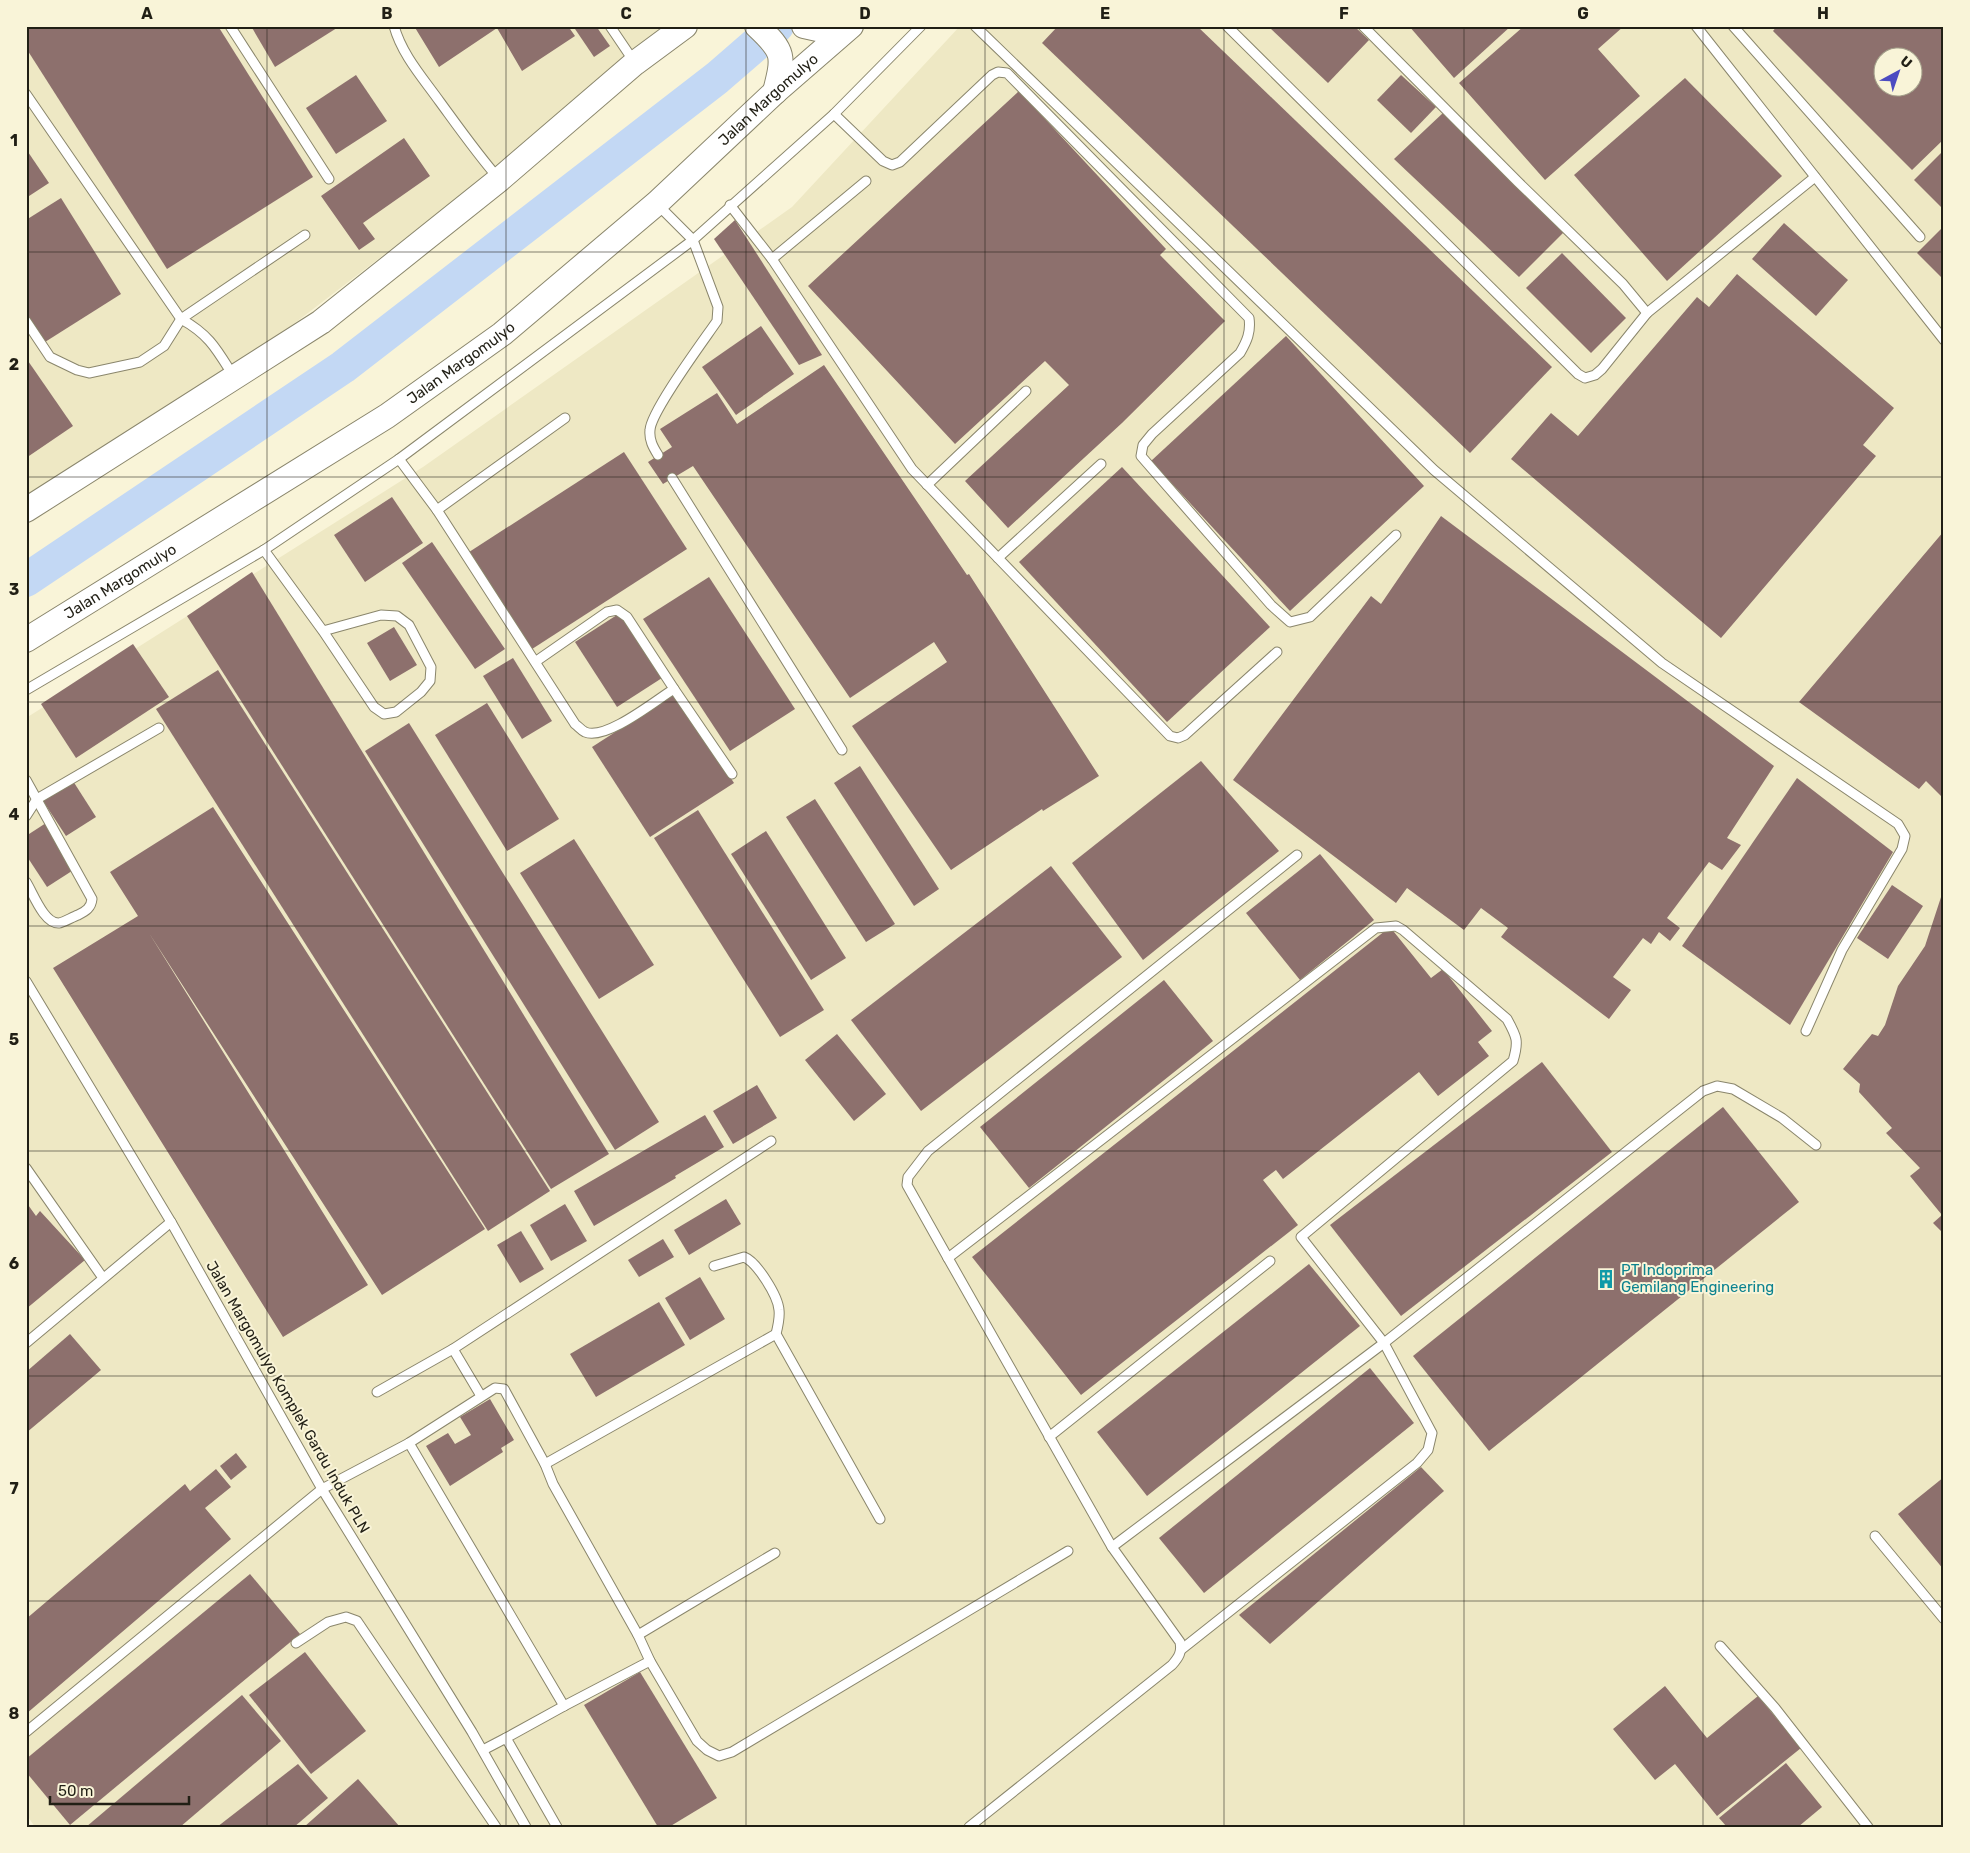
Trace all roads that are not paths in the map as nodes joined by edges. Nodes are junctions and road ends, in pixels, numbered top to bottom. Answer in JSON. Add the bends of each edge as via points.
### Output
{"nodes":[{"id":1,"x":230,"y":26,"type":"edge"},
{"id":2,"x":394,"y":26,"type":"edge"},
{"id":3,"x":610,"y":26,"type":"edge"},
{"id":4,"x":685,"y":26,"type":"edge"},
{"id":5,"x":757,"y":26,"type":"edge"},
{"id":6,"x":851,"y":26,"type":"edge"},
{"id":7,"x":921,"y":26,"type":"edge"},
{"id":8,"x":975,"y":26,"type":"edge"},
{"id":9,"x":1226,"y":26,"type":"edge"},
{"id":10,"x":1363,"y":26,"type":"edge"},
{"id":11,"x":1696,"y":26,"type":"edge"},
{"id":12,"x":1733,"y":26,"type":"edge"},
{"id":13,"x":635,"y":64,"type":"junction"},
{"id":14,"x":778,"y":81,"type":"junction"},
{"id":15,"x":26,"y":94,"type":"edge"},
{"id":16,"x":834,"y":114,"type":"junction"},
{"id":17,"x":1815,"y":177,"type":"junction"},
{"id":18,"x":329,"y":179,"type":"dead end"},
{"id":19,"x":500,"y":179,"type":"junction"},
{"id":20,"x":866,"y":181,"type":"dead end"},
{"id":21,"x":657,"y":204,"type":"junction"},
{"id":22,"x":730,"y":205,"type":"junction"},
{"id":23,"x":305,"y":235,"type":"dead end"},
{"id":24,"x":1920,"y":237,"type":"dead end"},
{"id":25,"x":693,"y":240,"type":"junction"},
{"id":26,"x":772,"y":259,"type":"junction"},
{"id":27,"x":1647,"y":313,"type":"junction"},
{"id":28,"x":181,"y":319,"type":"junction"},
{"id":29,"x":26,"y":321,"type":"edge"},
{"id":30,"x":1944,"y":340,"type":"edge"},
{"id":31,"x":234,"y":377,"type":"junction"},
{"id":32,"x":1026,"y":391,"type":"dead end"},
{"id":33,"x":565,"y":418,"type":"dead end"},
{"id":34,"x":658,"y":455,"type":"dead end"},
{"id":35,"x":399,"y":459,"type":"junction"},
{"id":36,"x":1101,"y":464,"type":"dead end"},
{"id":37,"x":672,"y":478,"type":"dead end"},
{"id":38,"x":927,"y":485,"type":"junction"},
{"id":39,"x":26,"y":510,"type":"edge"},
{"id":40,"x":437,"y":510,"type":"junction"},
{"id":41,"x":1396,"y":535,"type":"dead end"},
{"id":42,"x":264,"y":550,"type":"junction"},
{"id":43,"x":998,"y":558,"type":"junction"},
{"id":44,"x":323,"y":632,"type":"junction"},
{"id":45,"x":26,"y":640,"type":"edge"},
{"id":46,"x":1277,"y":652,"type":"dead end"},
{"id":47,"x":535,"y":662,"type":"junction"},
{"id":48,"x":674,"y":689,"type":"junction"},
{"id":49,"x":26,"y":690,"type":"edge"},
{"id":50,"x":159,"y":728,"type":"dead end"},
{"id":51,"x":842,"y":750,"type":"dead end"},
{"id":52,"x":732,"y":774,"type":"dead end"},
{"id":53,"x":26,"y":780,"type":"edge"},
{"id":54,"x":37,"y":799,"type":"junction"},
{"id":55,"x":26,"y":816,"type":"edge"},
{"id":56,"x":1297,"y":855,"type":"dead end"},
{"id":57,"x":26,"y":882,"type":"edge"},
{"id":58,"x":26,"y":981,"type":"edge"},
{"id":59,"x":1806,"y":1032,"type":"dead end"},
{"id":60,"x":771,"y":1141,"type":"dead end"},
{"id":61,"x":1816,"y":1145,"type":"dead end"},
{"id":62,"x":26,"y":1168,"type":"edge"},
{"id":63,"x":171,"y":1222,"type":"junction"},
{"id":64,"x":948,"y":1258,"type":"junction"},
{"id":65,"x":1270,"y":1261,"type":"dead end"},
{"id":66,"x":714,"y":1266,"type":"dead end"},
{"id":67,"x":103,"y":1278,"type":"junction"},
{"id":68,"x":776,"y":1334,"type":"junction"},
{"id":69,"x":26,"y":1343,"type":"edge"},
{"id":70,"x":1384,"y":1343,"type":"junction"},
{"id":71,"x":453,"y":1349,"type":"junction"},
{"id":72,"x":377,"y":1392,"type":"dead end"},
{"id":73,"x":480,"y":1396,"type":"junction"},
{"id":74,"x":1049,"y":1437,"type":"junction"},
{"id":75,"x":409,"y":1442,"type":"junction"},
{"id":76,"x":545,"y":1464,"type":"junction"},
{"id":77,"x":322,"y":1489,"type":"junction"},
{"id":78,"x":880,"y":1519,"type":"dead end"},
{"id":79,"x":1874,"y":1536,"type":"dead end"},
{"id":80,"x":1112,"y":1547,"type":"junction"},
{"id":81,"x":1068,"y":1551,"type":"dead end"},
{"id":82,"x":775,"y":1553,"type":"dead end"},
{"id":83,"x":1944,"y":1619,"type":"edge"},
{"id":84,"x":638,"y":1635,"type":"junction"},
{"id":85,"x":296,"y":1643,"type":"dead end"},
{"id":86,"x":1720,"y":1646,"type":"dead end"},
{"id":87,"x":1182,"y":1649,"type":"junction"},
{"id":88,"x":650,"y":1661,"type":"junction"},
{"id":89,"x":564,"y":1706,"type":"junction"},
{"id":90,"x":26,"y":1732,"type":"edge"},
{"id":91,"x":506,"y":1738,"type":"junction"},
{"id":92,"x":483,"y":1750,"type":"junction"},
{"id":93,"x":496,"y":1827,"type":"edge"},
{"id":94,"x":526,"y":1827,"type":"edge"},
{"id":95,"x":557,"y":1827,"type":"edge"},
{"id":96,"x":969,"y":1827,"type":"edge"},
{"id":97,"x":1868,"y":1827,"type":"edge"}],
"edges":[{"from":1,"to":18,"type":"lane"},
{"from":2,"to":19,"type":"lane","via":[[408,57]]},
{"from":3,"to":13,"type":"lane"},
{"from":4,"to":13,"type":"main road"},
{"from":5,"to":14,"type":"main road","via":[[781,53]]},
{"from":6,"to":14,"type":"main road","name":"Jalan Margomulyo"},
{"from":7,"to":16,"type":"lane"},
{"from":8,"to":59,"type":"lane","via":[[1434,470],[1662,663],[1898,824],[1905,836],[1902,849],[1842,950]]},
{"from":9,"to":27,"type":"lane","via":[[1578,374],[1585,378],[1602,369]]},
{"from":10,"to":27,"type":"lane","via":[[1623,284]]},
{"from":11,"to":17,"type":"lane"},
{"from":12,"to":24,"type":"lane"},
{"from":13,"to":19,"type":"main road"},
{"from":14,"to":21,"type":"main road","name":"Jalan Margomulyo"},
{"from":15,"to":28,"type":"lane"},
{"from":16,"to":22,"type":"lane"},
{"from":16,"to":41,"type":"lane","via":[[883,162],[892,165],[900,162],[992,75],[1007,73],[1249,318],[1249,338],[1240,353],[1152,434],[1143,445],[1141,456],[1271,605],[1290,622],[1310,617]]},
{"from":17,"to":27,"type":"lane"},
{"from":17,"to":30,"type":"lane"},
{"from":19,"to":31,"type":"main road","via":[[321,322]]},
{"from":20,"to":26,"type":"lane"},
{"from":21,"to":25,"type":"lane"},
{"from":21,"to":45,"type":"main road","name":"Jalan Margomulyo","via":[[502,334],[387,416]]},
{"from":22,"to":25,"type":"lane"},
{"from":22,"to":26,"type":"lane"},
{"from":23,"to":28,"type":"lane"},
{"from":25,"to":34,"type":"lane","via":[[718,307],[717,321],[657,412],[650,429],[650,442]]},
{"from":25,"to":35,"type":"lane"},
{"from":26,"to":38,"type":"lane","via":[[912,470]]},
{"from":28,"to":29,"type":"lane","via":[[164,346],[140,362],[89,373],[50,357]]},
{"from":28,"to":31,"type":"lane","via":[[198,328],[213,344]]},
{"from":31,"to":39,"type":"main road"},
{"from":32,"to":38,"type":"lane"},
{"from":33,"to":40,"type":"lane"},
{"from":35,"to":40,"type":"lane"},
{"from":35,"to":42,"type":"lane"},
{"from":36,"to":43,"type":"lane"},
{"from":37,"to":51,"type":"lane"},
{"from":38,"to":43,"type":"lane"},
{"from":40,"to":47,"type":"lane"},
{"from":42,"to":44,"type":"lane"},
{"from":42,"to":49,"type":"lane"},
{"from":43,"to":46,"type":"lane","via":[[1170,736],[1178,738],[1185,735]]},
{"from":44,"to":44,"type":"lane","via":[[374,707],[384,714],[396,712],[430,681],[431,667],[409,625],[397,616],[382,615]]},
{"from":47,"to":48,"type":"lane","via":[[576,724],[585,732],[599,733],[616,727]]},
{"from":47,"to":48,"type":"lane","via":[[608,612],[617,610],[627,617]]},
{"from":48,"to":52,"type":"lane"},
{"from":50,"to":54,"type":"lane"},
{"from":53,"to":54,"type":"lane"},
{"from":54,"to":55,"type":"lane"},
{"from":54,"to":57,"type":"lane","via":[[92,899],[91,906],[86,912],[60,923],[52,922],[45,916]]},
{"from":56,"to":64,"type":"lane","via":[[928,1151],[908,1177],[907,1185]]},
{"from":58,"to":63,"type":"lane","name":"Jalan Margomulyo Komplek Gardu Induk PLN"},
{"from":60,"to":71,"type":"lane"},
{"from":61,"to":70,"type":"lane","via":[[1782,1118],[1733,1088],[1717,1086],[1703,1091]]},
{"from":62,"to":67,"type":"lane"},
{"from":63,"to":67,"type":"lane"},
{"from":63,"to":77,"type":"lane","name":"Jalan Margomulyo Komplek Gardu Induk PLN"},
{"from":64,"to":70,"type":"lane","via":[[1376,928],[1396,926],[1507,1019],[1516,1034],[1518,1046],[1513,1061],[1301,1236]]},
{"from":64,"to":74,"type":"lane"},
{"from":65,"to":74,"type":"lane"},
{"from":66,"to":68,"type":"lane","via":[[744,1258],[754,1264],[780,1308]]},
{"from":67,"to":69,"type":"lane"},
{"from":68,"to":76,"type":"lane"},
{"from":68,"to":78,"type":"lane"},
{"from":70,"to":80,"type":"lane"},
{"from":70,"to":87,"type":"lane","via":[[1432,1433],[1428,1450],[1417,1463]]},
{"from":71,"to":72,"type":"lane"},
{"from":71,"to":73,"type":"lane"},
{"from":73,"to":75,"type":"lane"},
{"from":73,"to":76,"type":"lane","via":[[495,1388],[504,1389]]},
{"from":74,"to":80,"type":"lane"},
{"from":75,"to":77,"type":"lane"},
{"from":75,"to":89,"type":"lane"},
{"from":76,"to":84,"type":"lane","via":[[553,1484]]},
{"from":77,"to":90,"type":"lane"},
{"from":77,"to":92,"type":"lane","name":"Jalan Margomulyo Komplek Gardu Induk PLN"},
{"from":79,"to":83,"type":"lane"},
{"from":80,"to":87,"type":"lane"},
{"from":81,"to":88,"type":"lane","via":[[732,1752],[719,1756],[697,1741]]},
{"from":82,"to":84,"type":"lane"},
{"from":84,"to":88,"type":"lane"},
{"from":85,"to":93,"type":"lane","via":[[328,1622],[346,1617],[357,1621]]},
{"from":86,"to":97,"type":"lane","via":[[1776,1708]]},
{"from":87,"to":96,"type":"lane","via":[[1172,1665]]},
{"from":88,"to":89,"type":"lane"},
{"from":89,"to":91,"type":"lane"},
{"from":91,"to":92,"type":"lane"},
{"from":91,"to":95,"type":"lane"},
{"from":92,"to":94,"type":"lane","name":"Jalan Margomulyo Komplek Gardu Induk PLN"}]}
